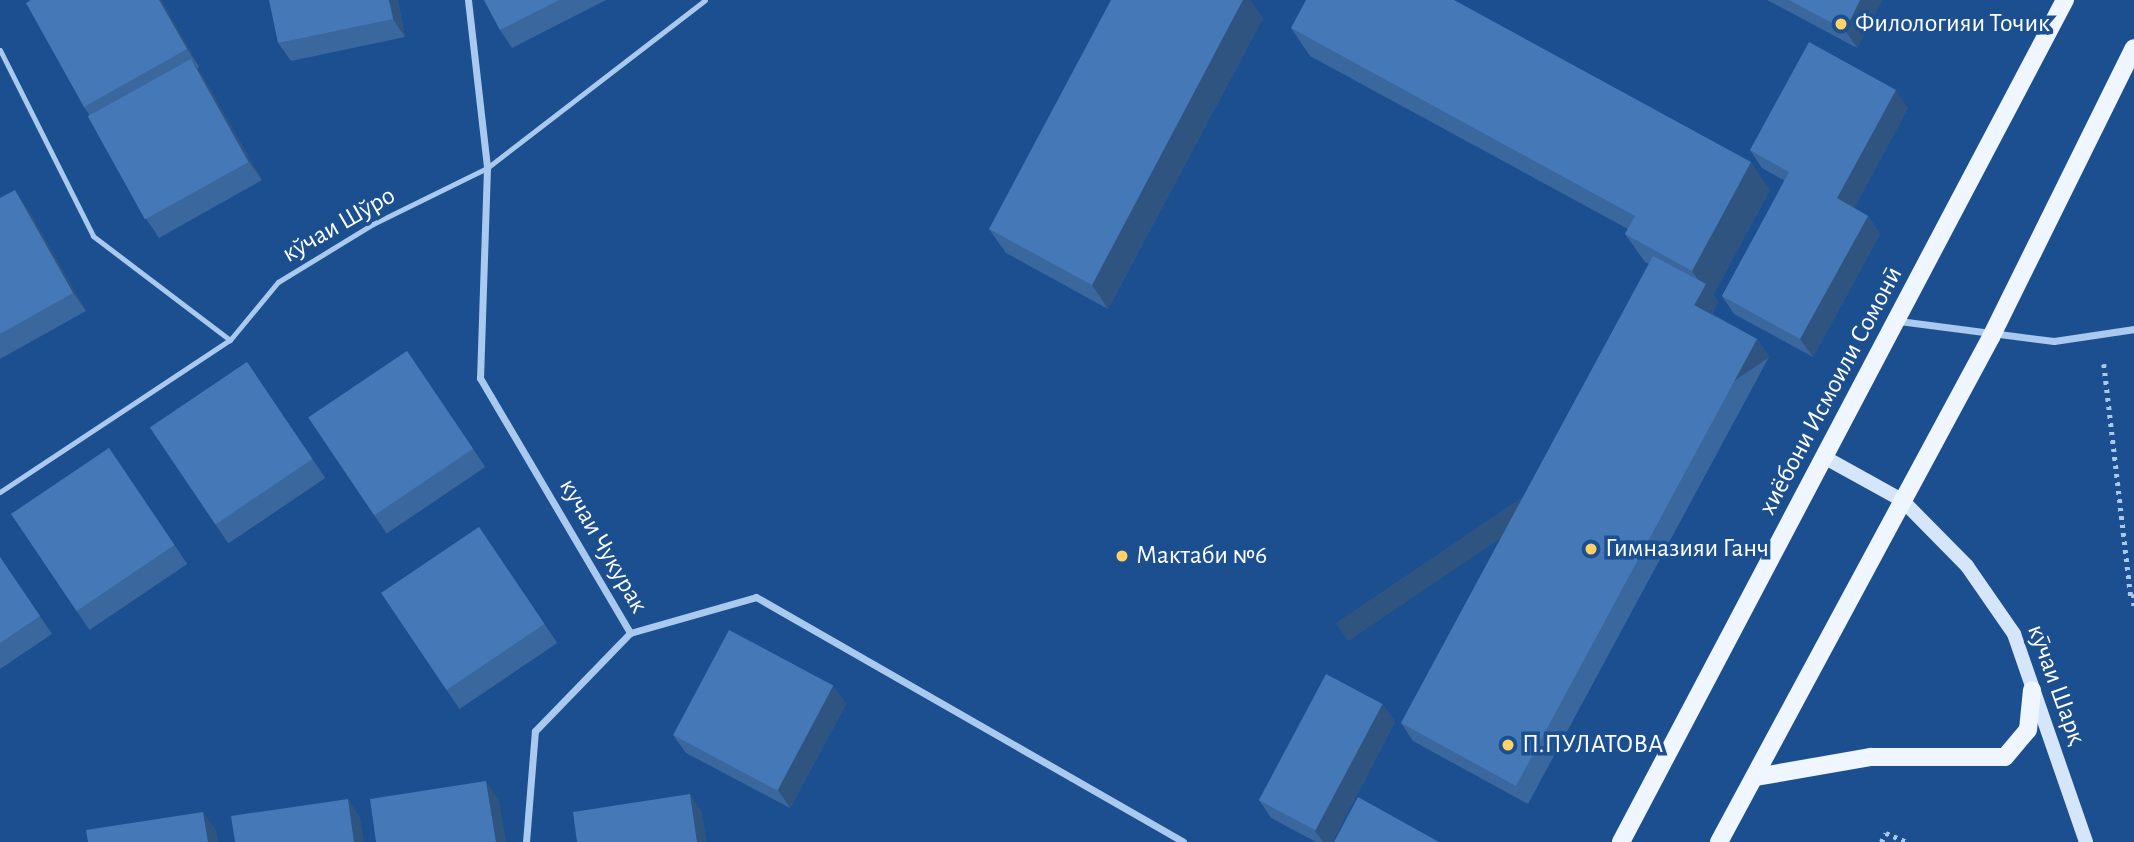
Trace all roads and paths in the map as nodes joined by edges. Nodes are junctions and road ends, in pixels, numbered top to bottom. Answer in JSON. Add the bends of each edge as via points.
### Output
{"nodes":[{"id":1,"x":468,"y":0,"type":"edge"},
{"id":2,"x":705,"y":0,"type":"edge"},
{"id":3,"x":2065,"y":0,"type":"edge"},
{"id":4,"x":2134,"y":48,"type":"edge"},
{"id":5,"x":0,"y":50,"type":"edge"},
{"id":6,"x":487,"y":168,"type":"junction"},
{"id":7,"x":1899,"y":321,"type":"junction"},
{"id":8,"x":2134,"y":329,"type":"edge"},
{"id":9,"x":2099,"y":332,"type":"junction"},
{"id":10,"x":1991,"y":337,"type":"junction"},
{"id":11,"x":230,"y":340,"type":"junction"},
{"id":12,"x":1824,"y":457,"type":"junction"},
{"id":13,"x":0,"y":492,"type":"edge"},
{"id":14,"x":1902,"y":500,"type":"junction"},
{"id":15,"x":2132,"y":595,"type":"edge"},
{"id":16,"x":2134,"y":606,"type":"edge"},
{"id":17,"x":629,"y":633,"type":"junction"},
{"id":18,"x":2032,"y":690,"type":"junction"},
{"id":19,"x":1756,"y":777,"type":"junction"},
{"id":20,"x":526,"y":842,"type":"edge"},
{"id":21,"x":1183,"y":842,"type":"edge"},
{"id":22,"x":1621,"y":842,"type":"edge"},
{"id":23,"x":1719,"y":842,"type":"edge"},
{"id":24,"x":1881,"y":842,"type":"edge"},
{"id":25,"x":1907,"y":842,"type":"edge"},
{"id":26,"x":2086,"y":842,"type":"edge"}],
"edges":[{"from":1,"to":6,"type":"street","name":"кучаи Чукурак"},
{"from":2,"to":6,"type":"lane","name":"кўчаи Шўро"},
{"from":3,"to":7,"type":"main road","name":"хиёбони Исмоили Сомонӣ"},
{"from":4,"to":10,"type":"main road"},
{"from":5,"to":11,"type":"lane","via":[[93,236]]},
{"from":6,"to":11,"type":"lane","name":"кўчаи Шўро","via":[[373,224],[278,282]]},
{"from":6,"to":17,"type":"street","name":"кучаи Чукурак","via":[[480,378]]},
{"from":7,"to":10,"type":"street"},
{"from":7,"to":12,"type":"main road","name":"хиёбони Исмоили Сомонӣ"},
{"from":8,"to":9,"type":"street"},
{"from":9,"to":10,"type":"street","via":[[2054,341]]},
{"from":9,"to":15,"type":"path"},
{"from":10,"to":14,"type":"main road"},
{"from":11,"to":13,"type":"lane","name":"кўчаи Шўро"},
{"from":12,"to":14,"type":"main road","name":"кӯчаи Шарқ"},
{"from":12,"to":22,"type":"main road","name":"хиёбони Исмоили Сомонӣ"},
{"from":14,"to":18,"type":"main road","name":"кӯчаи Шарқ","via":[[1966,566],[2014,634]]},
{"from":14,"to":19,"type":"main road"},
{"from":15,"to":16,"type":"path"},
{"from":17,"to":20,"type":"street","via":[[535,732]]},
{"from":17,"to":21,"type":"street","name":"кучаи Чукурак","via":[[756,597]]},
{"from":18,"to":19,"type":"main road","via":[[2028,730],[2005,757],[1871,757]]},
{"from":18,"to":26,"type":"main road","name":"кӯчаи Шарқ"},
{"from":19,"to":23,"type":"main road"},
{"from":24,"to":25,"type":"path","via":[[1886,833]]}]}
